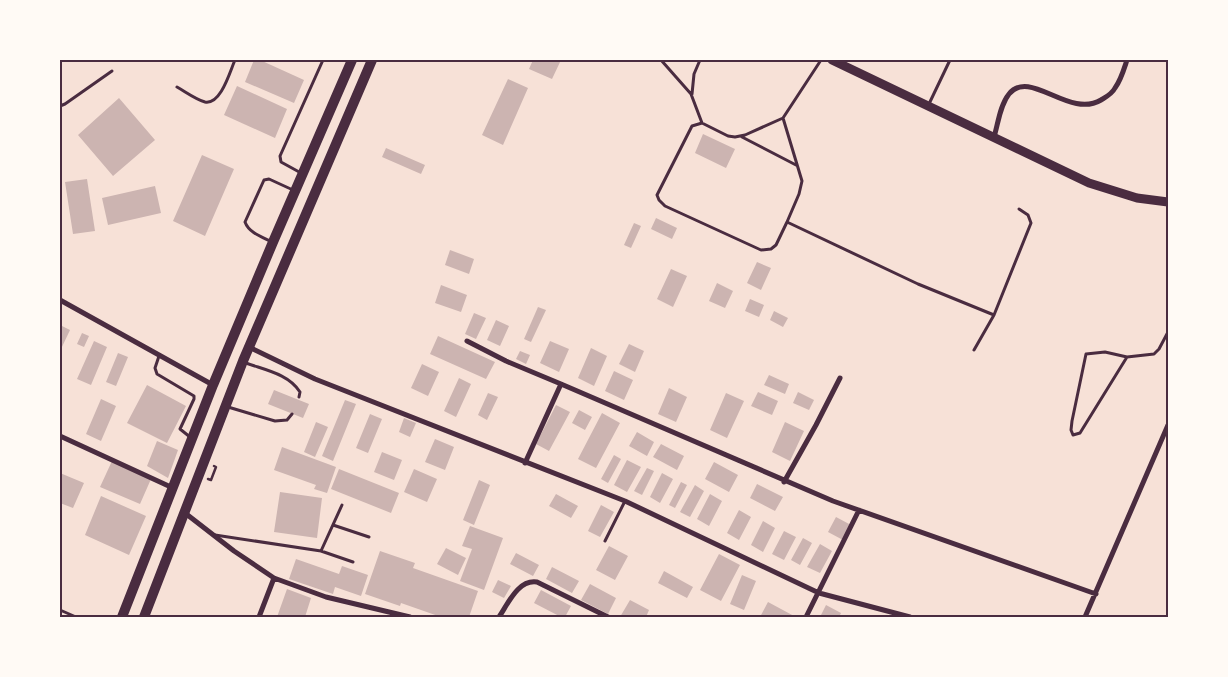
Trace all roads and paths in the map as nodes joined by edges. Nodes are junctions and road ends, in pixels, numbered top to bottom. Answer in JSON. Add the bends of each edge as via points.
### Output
{"nodes":[{"id":1,"x":235,"y":60,"type":"edge"},
{"id":2,"x":323,"y":60,"type":"edge"},
{"id":3,"x":352,"y":60,"type":"edge"},
{"id":4,"x":372,"y":60,"type":"edge"},
{"id":5,"x":661,"y":60,"type":"edge"},
{"id":6,"x":700,"y":60,"type":"edge"},
{"id":7,"x":821,"y":60,"type":"edge"},
{"id":8,"x":832,"y":60,"type":"edge"},
{"id":9,"x":950,"y":60,"type":"edge"},
{"id":10,"x":1127,"y":60,"type":"edge"},
{"id":11,"x":112,"y":71,"type":"dead end"},
{"id":12,"x":177,"y":87,"type":"dead end"},
{"id":13,"x":692,"y":94,"type":"junction"},
{"id":14,"x":60,"y":106,"type":"edge"},
{"id":15,"x":928,"y":106,"type":"junction"},
{"id":16,"x":784,"y":118,"type":"junction"},
{"id":17,"x":702,"y":123,"type":"junction"},
{"id":18,"x":741,"y":136,"type":"junction"},
{"id":19,"x":994,"y":137,"type":"junction"},
{"id":20,"x":797,"y":165,"type":"junction"},
{"id":21,"x":299,"y":182,"type":"junction"},
{"id":22,"x":316,"y":191,"type":"junction"},
{"id":23,"x":1168,"y":202,"type":"edge"},
{"id":24,"x":1019,"y":209,"type":"dead end"},
{"id":25,"x":787,"y":222,"type":"junction"},
{"id":26,"x":273,"y":242,"type":"junction"},
{"id":27,"x":60,"y":300,"type":"edge"},
{"id":28,"x":994,"y":315,"type":"junction"},
{"id":29,"x":1168,"y":332,"type":"edge"},
{"id":30,"x":466,"y":341,"type":"dead end"},
{"id":31,"x":248,"y":347,"type":"junction"},
{"id":32,"x":974,"y":350,"type":"dead end"},
{"id":33,"x":160,"y":355,"type":"junction"},
{"id":34,"x":1127,"y":357,"type":"junction"},
{"id":35,"x":243,"y":362,"type":"junction"},
{"id":36,"x":840,"y":378,"type":"dead end"},
{"id":37,"x":560,"y":384,"type":"junction"},
{"id":38,"x":213,"y":385,"type":"junction"},
{"id":39,"x":299,"y":397,"type":"dead end"},
{"id":40,"x":226,"y":406,"type":"junction"},
{"id":41,"x":292,"y":414,"type":"dead end"},
{"id":42,"x":1168,"y":425,"type":"edge"},
{"id":43,"x":60,"y":436,"type":"edge"},
{"id":44,"x":192,"y":439,"type":"junction"},
{"id":45,"x":525,"y":462,"type":"junction"},
{"id":46,"x":784,"y":482,"type":"junction"},
{"id":47,"x":173,"y":488,"type":"junction"},
{"id":48,"x":625,"y":501,"type":"junction"},
{"id":49,"x":342,"y":505,"type":"dead end"},
{"id":50,"x":859,"y":510,"type":"junction"},
{"id":51,"x":184,"y":512,"type":"junction"},
{"id":52,"x":333,"y":525,"type":"junction"},
{"id":53,"x":212,"y":534,"type":"junction"},
{"id":54,"x":369,"y":538,"type":"dead end"},
{"id":55,"x":605,"y":541,"type":"dead end"},
{"id":56,"x":321,"y":551,"type":"junction"},
{"id":57,"x":353,"y":562,"type":"dead end"},
{"id":58,"x":274,"y":578,"type":"junction"},
{"id":59,"x":819,"y":594,"type":"junction"},
{"id":60,"x":1096,"y":594,"type":"junction"},
{"id":61,"x":60,"y":610,"type":"edge"},
{"id":62,"x":76,"y":617,"type":"edge"},
{"id":63,"x":122,"y":617,"type":"edge"},
{"id":64,"x":144,"y":617,"type":"edge"},
{"id":65,"x":259,"y":617,"type":"edge"},
{"id":66,"x":410,"y":617,"type":"edge"},
{"id":67,"x":499,"y":617,"type":"edge"},
{"id":68,"x":608,"y":617,"type":"edge"},
{"id":69,"x":806,"y":617,"type":"edge"},
{"id":70,"x":910,"y":617,"type":"edge"},
{"id":71,"x":1085,"y":617,"type":"edge"}],
"edges":[{"from":1,"to":12,"type":"lane","via":[[219,96],[212,101],[203,101]]},
{"from":2,"to":21,"type":"lane","via":[[279,159]]},
{"from":3,"to":21,"type":"highway"},
{"from":4,"to":22,"type":"highway"},
{"from":5,"to":13,"type":"lane"},
{"from":6,"to":13,"type":"lane","via":[[694,74]]},
{"from":7,"to":16,"type":"lane"},
{"from":8,"to":15,"type":"main road"},
{"from":9,"to":15,"type":"lane"},
{"from":10,"to":19,"type":"street","via":[[1116,88],[1095,103],[1073,104],[1031,86],[1017,88],[1009,93]]},
{"from":11,"to":14,"type":"lane"},
{"from":13,"to":17,"type":"lane"},
{"from":15,"to":19,"type":"main road"},
{"from":16,"to":18,"type":"lane"},
{"from":16,"to":20,"type":"lane"},
{"from":17,"to":18,"type":"lane","via":[[728,136]]},
{"from":17,"to":25,"type":"lane","via":[[690,128],[657,195],[658,200],[683,215],[765,251],[776,245]]},
{"from":18,"to":20,"type":"lane"},
{"from":19,"to":23,"type":"main road","via":[[1090,183],[1137,198]]},
{"from":20,"to":25,"type":"lane","via":[[802,181]]},
{"from":21,"to":22,"type":"highway"},
{"from":21,"to":26,"type":"highway"},
{"from":21,"to":26,"type":"lane","via":[[264,180],[245,222],[258,236]]},
{"from":22,"to":31,"type":"highway"},
{"from":24,"to":28,"type":"lane","via":[[1028,215],[1031,223]]},
{"from":25,"to":28,"type":"lane","via":[[918,284]]},
{"from":26,"to":38,"type":"highway"},
{"from":27,"to":33,"type":"street"},
{"from":28,"to":32,"type":"lane"},
{"from":29,"to":34,"type":"lane","via":[[1154,354]]},
{"from":30,"to":37,"type":"street"},
{"from":31,"to":35,"type":"highway"},
{"from":31,"to":45,"type":"street","via":[[315,379]]},
{"from":33,"to":38,"type":"street"},
{"from":33,"to":44,"type":"lane","via":[[155,368],[157,374],[194,396],[180,429]]},
{"from":34,"to":34,"type":"lane","via":[[1080,433],[1073,435],[1072,421],[1086,354],[1105,352]]},
{"from":35,"to":39,"type":"lane","via":[[284,377],[300,392]]},
{"from":35,"to":40,"type":"highway"},
{"from":36,"to":46,"type":"street"},
{"from":37,"to":45,"type":"street"},
{"from":37,"to":46,"type":"street"},
{"from":38,"to":44,"type":"highway"},
{"from":40,"to":41,"type":"lane","via":[[275,421],[287,420]]},
{"from":40,"to":51,"type":"highway"},
{"from":42,"to":60,"type":"street"},
{"from":43,"to":47,"type":"street"},
{"from":44,"to":47,"type":"highway"},
{"from":45,"to":48,"type":"street"},
{"from":46,"to":50,"type":"street"},
{"from":47,"to":63,"type":"highway"},
{"from":48,"to":55,"type":"lane"},
{"from":48,"to":59,"type":"street"},
{"from":49,"to":52,"type":"lane"},
{"from":50,"to":59,"type":"street"},
{"from":50,"to":60,"type":"street"},
{"from":51,"to":53,"type":"street"},
{"from":51,"to":64,"type":"highway"},
{"from":52,"to":54,"type":"lane"},
{"from":52,"to":56,"type":"lane"},
{"from":53,"to":56,"type":"lane"},
{"from":53,"to":58,"type":"street"},
{"from":56,"to":57,"type":"lane"},
{"from":58,"to":65,"type":"street"},
{"from":58,"to":66,"type":"street","via":[[326,597]]},
{"from":59,"to":69,"type":"street"},
{"from":59,"to":70,"type":"street"},
{"from":60,"to":71,"type":"street"},
{"from":61,"to":62,"type":"lane"},
{"from":67,"to":68,"type":"street","via":[[521,586],[532,581]]}]}
